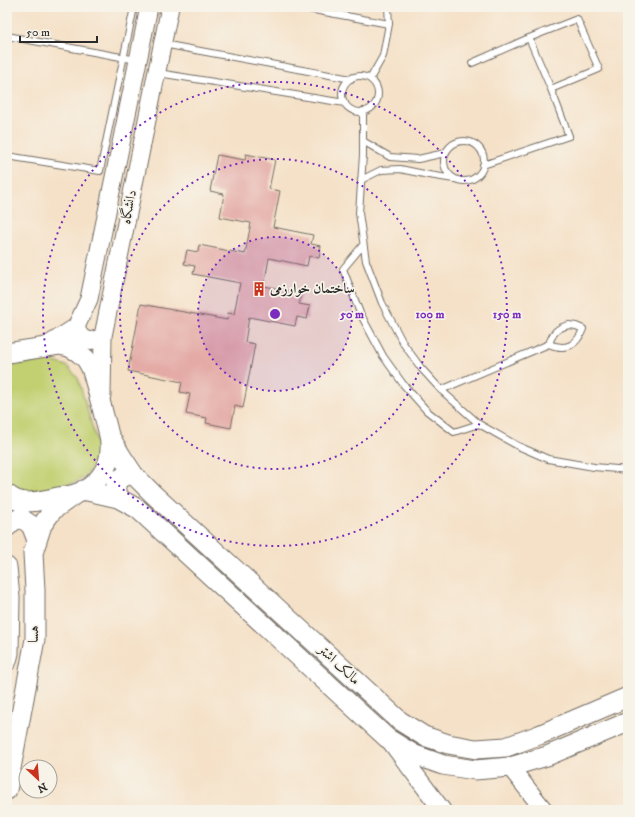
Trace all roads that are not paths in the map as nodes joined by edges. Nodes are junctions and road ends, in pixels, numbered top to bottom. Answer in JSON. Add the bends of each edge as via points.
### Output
{"nodes":[{"id":1,"x":134,"y":7,"type":"edge"},
{"id":2,"x":149,"y":7,"type":"edge"},
{"id":3,"x":170,"y":7,"type":"edge"},
{"id":4,"x":298,"y":7,"type":"edge"},
{"id":5,"x":388,"y":7,"type":"edge"},
{"id":6,"x":389,"y":24,"type":"junction"},
{"id":7,"x":7,"y":36,"type":"edge"},
{"id":8,"x":529,"y":38,"type":"junction"},
{"id":9,"x":162,"y":44,"type":"junction"},
{"id":10,"x":131,"y":59,"type":"junction"},
{"id":11,"x":472,"y":63,"type":"dead end"},
{"id":12,"x":156,"y":73,"type":"junction"},
{"id":13,"x":351,"y":79,"type":"junction"},
{"id":14,"x":370,"y":79,"type":"junction"},
{"id":15,"x":551,"y":89,"type":"junction"},
{"id":16,"x":345,"y":103,"type":"junction"},
{"id":17,"x":363,"y":111,"type":"junction"},
{"id":18,"x":363,"y":141,"type":"junction"},
{"id":19,"x":445,"y":153,"type":"junction"},
{"id":20,"x":7,"y":156,"type":"edge"},
{"id":21,"x":483,"y":165,"type":"junction"},
{"id":22,"x":361,"y":180,"type":"junction"},
{"id":23,"x":458,"y":180,"type":"junction"},
{"id":24,"x":363,"y":245,"type":"junction"},
{"id":25,"x":76,"y":327,"type":"junction"},
{"id":26,"x":102,"y":336,"type":"junction"},
{"id":27,"x":549,"y":344,"type":"junction"},
{"id":28,"x":45,"y":347,"type":"junction"},
{"id":29,"x":7,"y":352,"type":"edge"},
{"id":30,"x":441,"y":390,"type":"junction"},
{"id":31,"x":102,"y":407,"type":"junction"},
{"id":32,"x":479,"y":424,"type":"junction"},
{"id":33,"x":109,"y":435,"type":"junction"},
{"id":34,"x":628,"y":470,"type":"edge"},
{"id":35,"x":134,"y":475,"type":"junction"},
{"id":36,"x":80,"y":492,"type":"junction"},
{"id":37,"x":7,"y":494,"type":"edge"},
{"id":38,"x":118,"y":498,"type":"junction"},
{"id":39,"x":7,"y":527,"type":"edge"},
{"id":40,"x":37,"y":540,"type":"junction"},
{"id":41,"x":7,"y":567,"type":"edge"},
{"id":42,"x":7,"y":661,"type":"edge"},
{"id":43,"x":628,"y":697,"type":"edge"},
{"id":44,"x":628,"y":722,"type":"edge"},
{"id":45,"x":387,"y":738,"type":"junction"},
{"id":46,"x":510,"y":767,"type":"junction"},
{"id":47,"x":7,"y":790,"type":"edge"},
{"id":48,"x":442,"y":810,"type":"edge"},
{"id":49,"x":544,"y":810,"type":"edge"}],
"edges":[{"from":1,"to":10,"type":"lane"},
{"from":2,"to":10,"type":"main road","name":"دانشگاه"},
{"from":3,"to":9,"type":"main road","name":"دانشگاه"},
{"from":4,"to":6,"type":"lane"},
{"from":5,"to":6,"type":"lane"},
{"from":6,"to":14,"type":"lane","via":[[383,56]]},
{"from":7,"to":10,"type":"lane"},
{"from":8,"to":11,"type":"lane"},
{"from":8,"to":15,"type":"lane"},
{"from":8,"to":15,"type":"lane","via":[[577,19],[599,69]]},
{"from":9,"to":12,"type":"main road","name":"دانشگاه"},
{"from":9,"to":13,"type":"lane"},
{"from":10,"to":20,"type":"lane","via":[[100,171]]},
{"from":10,"to":25,"type":"main road","name":"دانشگاه","via":[[89,299]]},
{"from":12,"to":16,"type":"lane"},
{"from":12,"to":26,"type":"main road","name":"دانشگاه"},
{"from":13,"to":14,"type":"lane","via":[[364,76]]},
{"from":13,"to":16,"type":"lane","via":[[343,90]]},
{"from":14,"to":17,"type":"lane","via":[[378,90],[378,97],[375,104]]},
{"from":15,"to":21,"type":"lane","via":[[569,136]]},
{"from":16,"to":17,"type":"lane","via":[[356,111]]},
{"from":17,"to":18,"type":"lane"},
{"from":18,"to":19,"type":"lane","via":[[390,157],[418,160]]},
{"from":18,"to":22,"type":"lane"},
{"from":19,"to":21,"type":"lane","via":[[460,141],[473,143],[482,152]]},
{"from":19,"to":23,"type":"lane","via":[[445,166],[452,177]]},
{"from":21,"to":23,"type":"lane","via":[[477,176]]},
{"from":22,"to":23,"type":"lane","via":[[381,170],[394,169]]},
{"from":22,"to":24,"type":"lane","via":[[359,213]]},
{"from":24,"to":30,"type":"lane","via":[[366,261],[385,310],[403,343]]},
{"from":24,"to":32,"type":"lane","via":[[343,269],[360,313],[383,356],[427,411],[454,432]]},
{"from":25,"to":26,"type":"main road","via":[[84,339],[94,340]]},
{"from":25,"to":28,"type":"main road"},
{"from":26,"to":31,"type":"main road","name":"دانشگاه"},
{"from":27,"to":27,"type":"lane","via":[[556,347],[570,346],[581,336],[583,329],[569,325],[562,327],[551,337]]},
{"from":27,"to":30,"type":"lane"},
{"from":28,"to":29,"type":"main road"},
{"from":28,"to":31,"type":"main road","via":[[69,347],[86,359],[92,368]]},
{"from":30,"to":32,"type":"lane"},
{"from":31,"to":33,"type":"main road"},
{"from":32,"to":34,"type":"lane","via":[[548,459]]},
{"from":33,"to":35,"type":"main road","name":"مالک اشتر"},
{"from":33,"to":36,"type":"main road","name":"هسا","via":[[108,464],[90,487]]},
{"from":35,"to":38,"type":"main road","via":[[124,476],[117,483],[115,488]]},
{"from":35,"to":43,"type":"main road","name":"مالک اشتر","via":[[400,721],[424,736],[476,749],[506,747]]},
{"from":36,"to":37,"type":"main road","via":[[27,503]]},
{"from":36,"to":38,"type":"main road","name":"مالک اشتر"},
{"from":36,"to":40,"type":"main road","name":"هسا","via":[[53,510],[42,525]]},
{"from":38,"to":45,"type":"main road","name":"مالک اشتر","via":[[138,509]]},
{"from":39,"to":40,"type":"main road","via":[[21,518],[31,525]]},
{"from":40,"to":47,"type":"main road","name":"هسا","via":[[33,553],[36,639]]},
{"from":41,"to":42,"type":"main road","name":"هسا","via":[[10,598]]},
{"from":44,"to":46,"type":"main road","name":"مالک اشتر","via":[[547,756]]},
{"from":45,"to":46,"type":"main road","name":"مالک اشتر","via":[[415,755],[443,764],[475,770]]},
{"from":45,"to":48,"type":"main road"},
{"from":46,"to":49,"type":"main road"}]}
